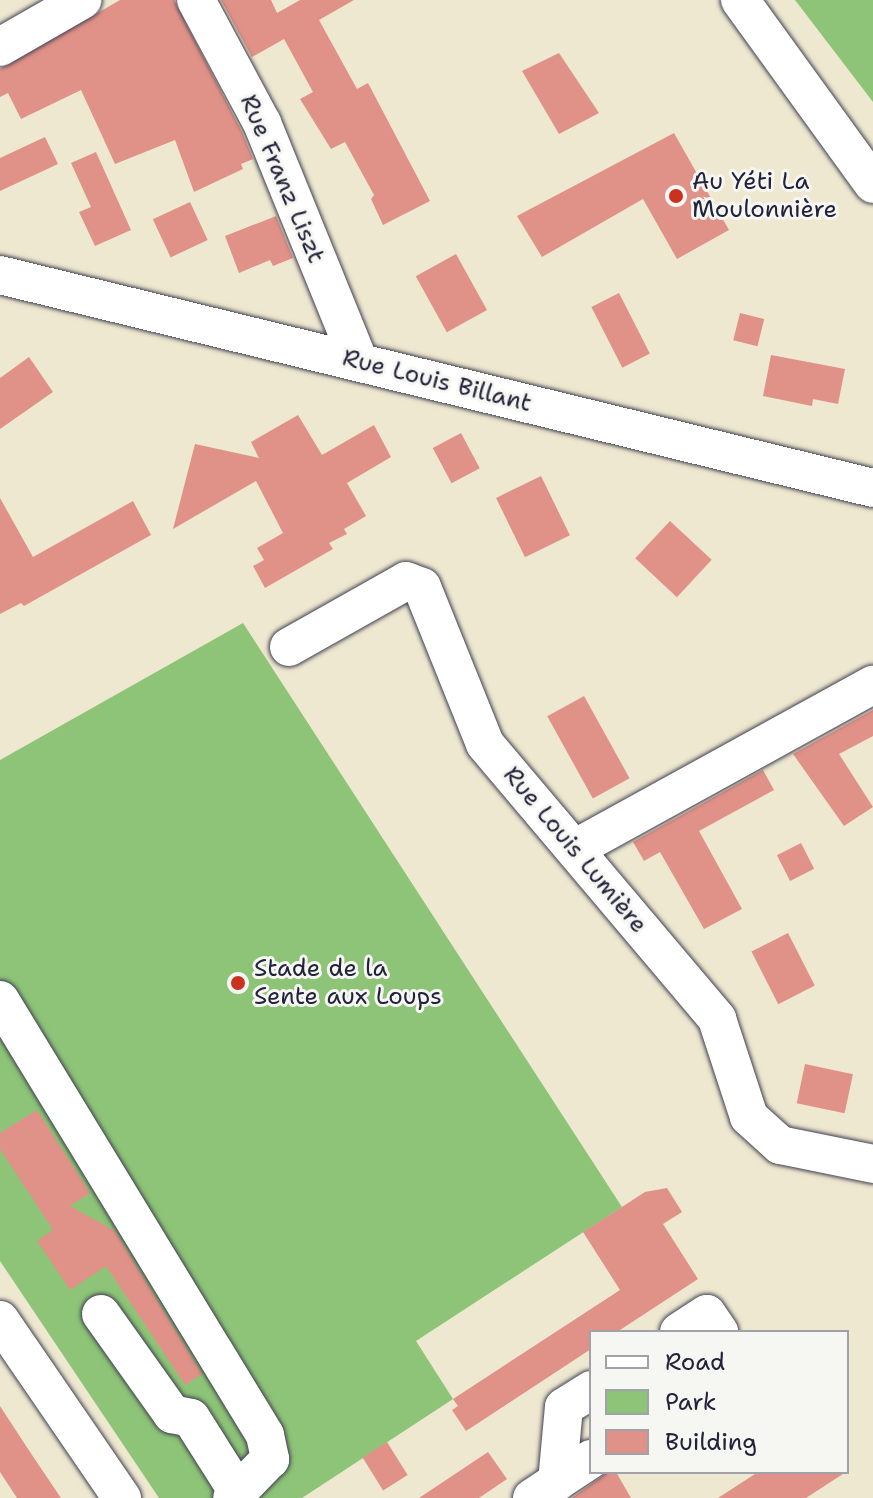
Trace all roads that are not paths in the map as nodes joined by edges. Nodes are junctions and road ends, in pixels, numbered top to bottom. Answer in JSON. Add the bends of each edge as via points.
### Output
{"nodes":[{"id":1,"x":82,"y":0,"type":"edge"},
{"id":2,"x":196,"y":0,"type":"edge"},
{"id":3,"x":740,"y":0,"type":"edge"},
{"id":4,"x":0,"y":47,"type":"edge"},
{"id":5,"x":873,"y":184,"type":"edge"},
{"id":6,"x":0,"y":275,"type":"edge"},
{"id":7,"x":359,"y":362,"type":"junction"},
{"id":8,"x":873,"y":488,"type":"edge"},
{"id":9,"x":289,"y":647,"type":"dead end"},
{"id":10,"x":873,"y":685,"type":"edge"},
{"id":11,"x":576,"y":848,"type":"junction"},
{"id":12,"x":0,"y":1000,"type":"edge"},
{"id":13,"x":873,"y":1164,"type":"edge"},
{"id":14,"x":101,"y":1314,"type":"dead end"},
{"id":15,"x":3,"y":1330,"type":"edge"},
{"id":16,"x":682,"y":1330,"type":"edge"},
{"id":17,"x":718,"y":1330,"type":"edge"},
{"id":18,"x":589,"y":1391,"type":"edge"},
{"id":19,"x":589,"y":1460,"type":"edge"},
{"id":20,"x":544,"y":1490,"type":"edge"},
{"id":21,"x":236,"y":1496,"type":"edge"},
{"id":22,"x":122,"y":1498,"type":"edge"}],
"edges":[{"from":1,"to":4,"type":"street"},
{"from":2,"to":7,"type":"street","name":"Rue Franz Liszt","via":[[262,123]]},
{"from":3,"to":5,"type":"street"},
{"from":6,"to":7,"type":"street","name":"Rue Louis Billant"},
{"from":7,"to":8,"type":"street","name":"Rue Louis Billant"},
{"from":9,"to":11,"type":"street","name":"Rue Louis Lumière","via":[[406,581],[422,587],[485,744]]},
{"from":10,"to":11,"type":"street"},
{"from":11,"to":13,"type":"street","name":"Rue Louis Lumière","via":[[717,1019],[749,1117],[780,1145]]},
{"from":12,"to":21,"type":"street","via":[[265,1435],[270,1459]]},
{"from":14,"to":21,"type":"street","via":[[172,1414],[191,1418]]},
{"from":15,"to":22,"type":"street"},
{"from":16,"to":17,"type":"street","via":[[707,1314]]},
{"from":18,"to":20,"type":"street","via":[[564,1407]]},
{"from":19,"to":20,"type":"street"}]}
